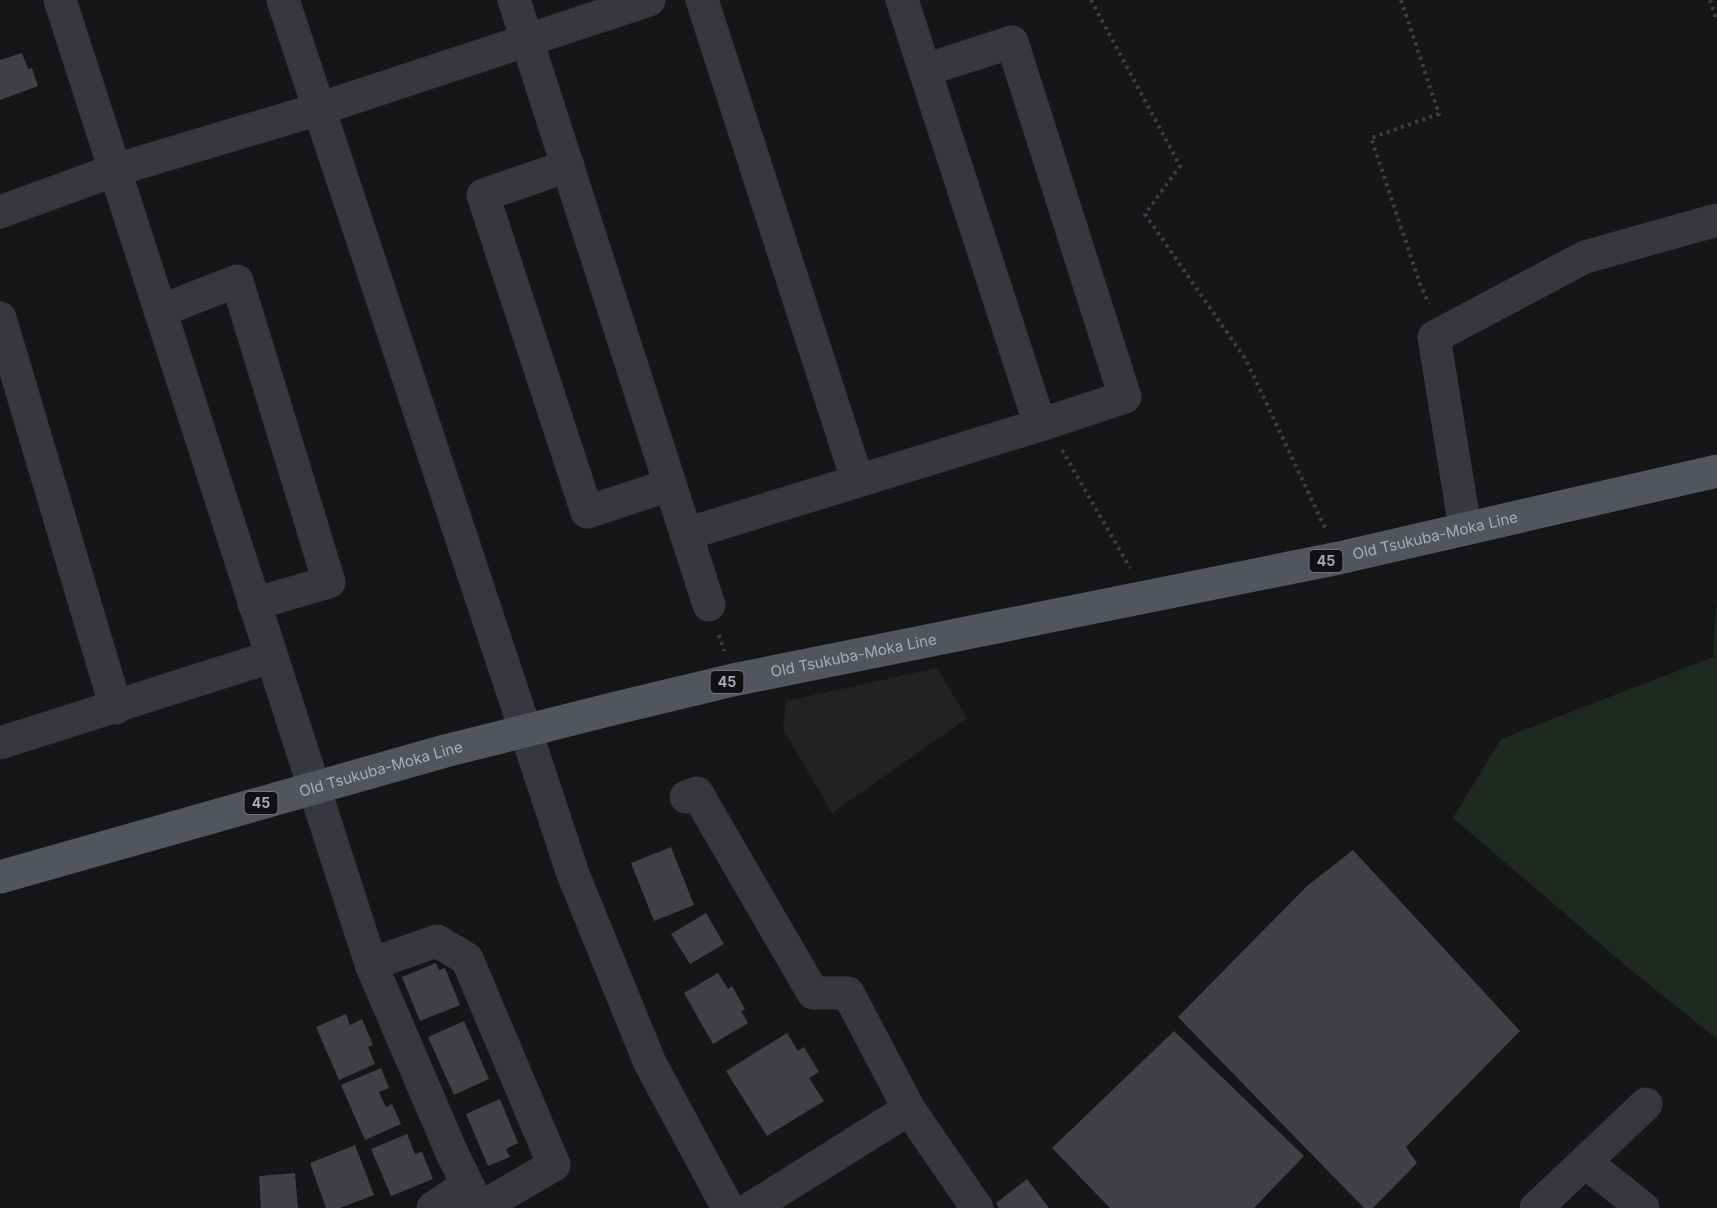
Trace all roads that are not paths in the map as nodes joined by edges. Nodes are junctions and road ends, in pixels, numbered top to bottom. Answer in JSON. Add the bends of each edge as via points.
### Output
{"nodes":[{"id":1,"x":60,"y":0,"type":"edge"},
{"id":2,"x":282,"y":0,"type":"edge"},
{"id":3,"x":514,"y":0,"type":"edge"},
{"id":4,"x":649,"y":0,"type":"edge"},
{"id":5,"x":702,"y":0,"type":"edge"},
{"id":6,"x":902,"y":0,"type":"edge"},
{"id":7,"x":527,"y":39,"type":"junction"},
{"id":8,"x":924,"y":70,"type":"junction"},
{"id":9,"x":319,"y":109,"type":"junction"},
{"id":10,"x":568,"y":166,"type":"junction"},
{"id":11,"x":115,"y":170,"type":"junction"},
{"id":12,"x":0,"y":212,"type":"edge"},
{"id":13,"x":1717,"y":220,"type":"edge"},
{"id":14,"x":160,"y":311,"type":"junction"},
{"id":15,"x":0,"y":318,"type":"edge"},
{"id":16,"x":1040,"y":425,"type":"junction"},
{"id":17,"x":1717,"y":471,"type":"edge"},
{"id":18,"x":857,"y":479,"type":"junction"},
{"id":19,"x":670,"y":484,"type":"junction"},
{"id":20,"x":1465,"y":528,"type":"junction"},
{"id":21,"x":686,"y":534,"type":"junction"},
{"id":22,"x":254,"y":604,"type":"junction"},
{"id":23,"x":709,"y":605,"type":"road end"},
{"id":24,"x":270,"y":657,"type":"junction"},
{"id":25,"x":116,"y":708,"type":"junction"},
{"id":26,"x":523,"y":730,"type":"junction"},
{"id":27,"x":0,"y":743,"type":"edge"},
{"id":28,"x":312,"y":789,"type":"junction"},
{"id":29,"x":686,"y":797,"type":"dead end"},
{"id":30,"x":0,"y":877,"type":"edge"},
{"id":31,"x":371,"y":964,"type":"junction"},
{"id":32,"x":1646,"y":1104,"type":"dead end"},
{"id":33,"x":909,"y":1109,"type":"junction"},
{"id":34,"x":1585,"y":1162,"type":"junction"},
{"id":35,"x":475,"y":1200,"type":"edge"},
{"id":36,"x":433,"y":1208,"type":"edge"},
{"id":37,"x":728,"y":1208,"type":"edge"},
{"id":38,"x":751,"y":1208,"type":"edge"},
{"id":39,"x":977,"y":1208,"type":"edge"},
{"id":40,"x":1536,"y":1208,"type":"edge"},
{"id":41,"x":1643,"y":1208,"type":"edge"}],
"edges":[{"from":1,"to":11,"type":"street"},
{"from":2,"to":9,"type":"street"},
{"from":3,"to":7,"type":"street"},
{"from":4,"to":7,"type":"street"},
{"from":5,"to":18,"type":"street"},
{"from":6,"to":8,"type":"street"},
{"from":7,"to":9,"type":"street"},
{"from":7,"to":10,"type":"street"},
{"from":8,"to":16,"type":"street"},
{"from":8,"to":16,"type":"street","via":[[1012,42],[1125,397]]},
{"from":9,"to":11,"type":"street"},
{"from":9,"to":26,"type":"street"},
{"from":10,"to":19,"type":"street"},
{"from":10,"to":19,"type":"street","via":[[483,195],[587,512]]},
{"from":11,"to":12,"type":"street"},
{"from":11,"to":14,"type":"street"},
{"from":13,"to":20,"type":"street","via":[[1585,257],[1434,338]]},
{"from":14,"to":22,"type":"street"},
{"from":14,"to":22,"type":"street","via":[[237,281],[329,582]]},
{"from":15,"to":25,"type":"street"},
{"from":16,"to":18,"type":"street"},
{"from":17,"to":20,"type":"main road","name":"Old Tsukuba-Moka Line","number":"45"},
{"from":18,"to":21,"type":"street"},
{"from":19,"to":21,"type":"street"},
{"from":20,"to":26,"type":"main road","name":"Old Tsukuba-Moka Line","number":"45","via":[[1147,598],[733,680]]},
{"from":21,"to":23,"type":"street"},
{"from":22,"to":24,"type":"street"},
{"from":24,"to":25,"type":"street"},
{"from":24,"to":28,"type":"street"},
{"from":25,"to":27,"type":"street"},
{"from":26,"to":28,"type":"main road","name":"Old Tsukuba-Moka Line","number":"45"},
{"from":26,"to":37,"type":"street","via":[[573,874],[650,1063]]},
{"from":28,"to":30,"type":"main road","name":"Old Tsukuba-Moka Line","number":"45"},
{"from":28,"to":31,"type":"street"},
{"from":29,"to":33,"type":"street","via":[[697,793],[813,993],[848,993]]},
{"from":31,"to":35,"type":"street"},
{"from":31,"to":35,"type":"street","via":[[438,941],[467,959],[554,1165]]},
{"from":32,"to":34,"type":"street"},
{"from":33,"to":38,"type":"street"},
{"from":33,"to":39,"type":"street"},
{"from":34,"to":40,"type":"street"},
{"from":34,"to":41,"type":"street"},
{"from":35,"to":36,"type":"street"}]}
